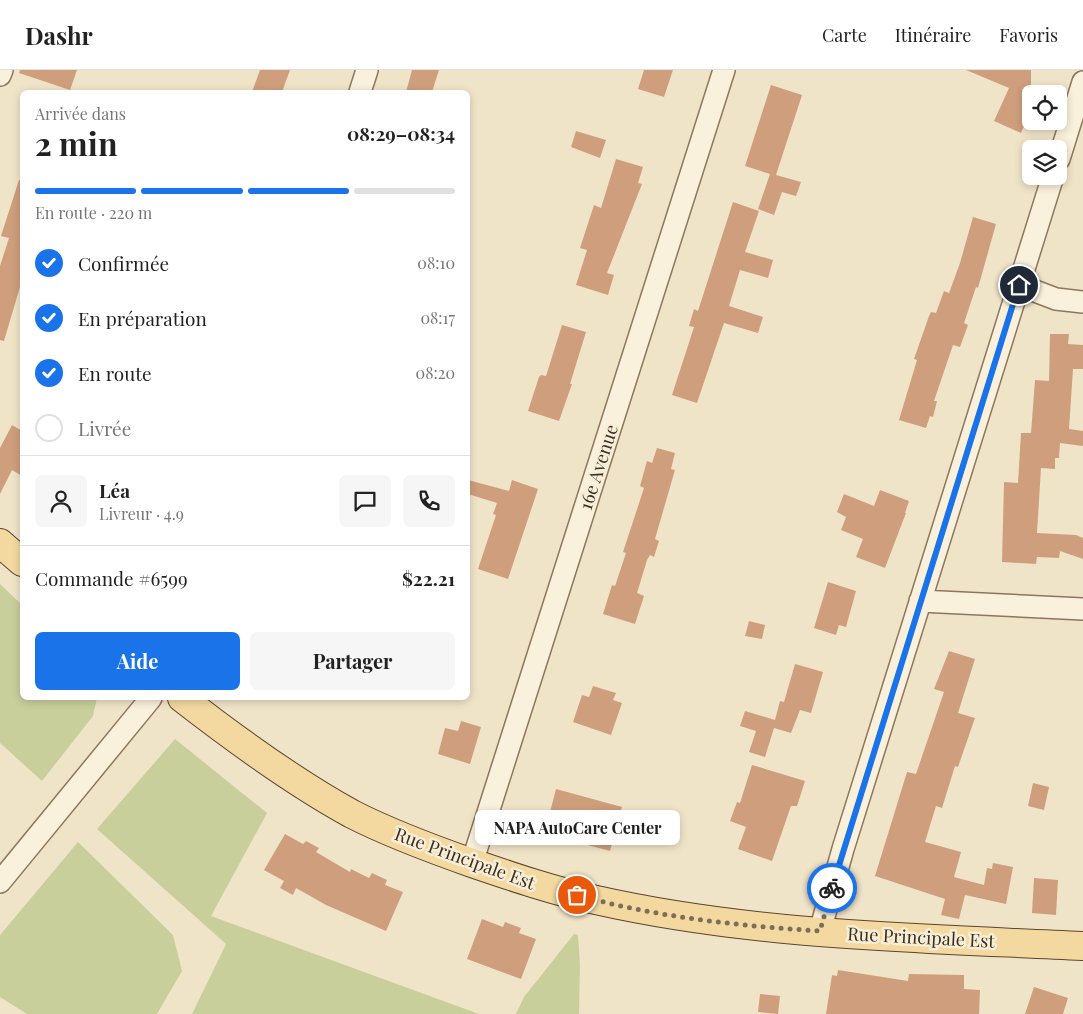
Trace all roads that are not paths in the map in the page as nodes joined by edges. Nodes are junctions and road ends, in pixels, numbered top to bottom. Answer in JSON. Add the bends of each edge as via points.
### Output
{"nodes":[{"id":1,"x":2,"y":70,"type":"edge"},
{"id":2,"x":367,"y":70,"type":"edge"},
{"id":3,"x":724,"y":70,"type":"edge"},
{"id":4,"x":0,"y":75,"type":"edge"},
{"id":5,"x":1083,"y":82,"type":"edge"},
{"id":6,"x":361,"y":90,"type":"edge"},
{"id":7,"x":1065,"y":140,"type":"edge"},
{"id":8,"x":1050,"y":185,"type":"edge"},
{"id":9,"x":1019,"y":285,"type":"junction"},
{"id":10,"x":1083,"y":302,"type":"edge"},
{"id":11,"x":0,"y":543,"type":"edge"},
{"id":12,"x":20,"y":560,"type":"edge"},
{"id":13,"x":920,"y":601,"type":"junction"},
{"id":14,"x":1083,"y":609,"type":"edge"},
{"id":15,"x":148,"y":700,"type":"edge"},
{"id":16,"x":185,"y":700,"type":"edge"},
{"id":17,"x":472,"y":863,"type":"junction"},
{"id":18,"x":0,"y":882,"type":"edge"},
{"id":19,"x":820,"y":931,"type":"junction"},
{"id":20,"x":1083,"y":946,"type":"edge"}],
"edges":[{"from":1,"to":4,"type":"street"},
{"from":2,"to":6,"type":"street"},
{"from":3,"to":17,"type":"street","name":"16e Avenue"},
{"from":5,"to":7,"type":"street"},
{"from":8,"to":9,"type":"street"},
{"from":9,"to":10,"type":"street","via":[[1056,299]]},
{"from":9,"to":13,"type":"street"},
{"from":11,"to":12,"type":"main road"},
{"from":13,"to":14,"type":"street"},
{"from":13,"to":19,"type":"street"},
{"from":15,"to":18,"type":"street"},
{"from":16,"to":17,"type":"main road","name":"Rue Principale Est","via":[[319,794],[390,831]]},
{"from":17,"to":19,"type":"main road","name":"Rue Principale Est","via":[[595,900],[730,924]]},
{"from":19,"to":20,"type":"main road","name":"Rue Principale Est"}]}
